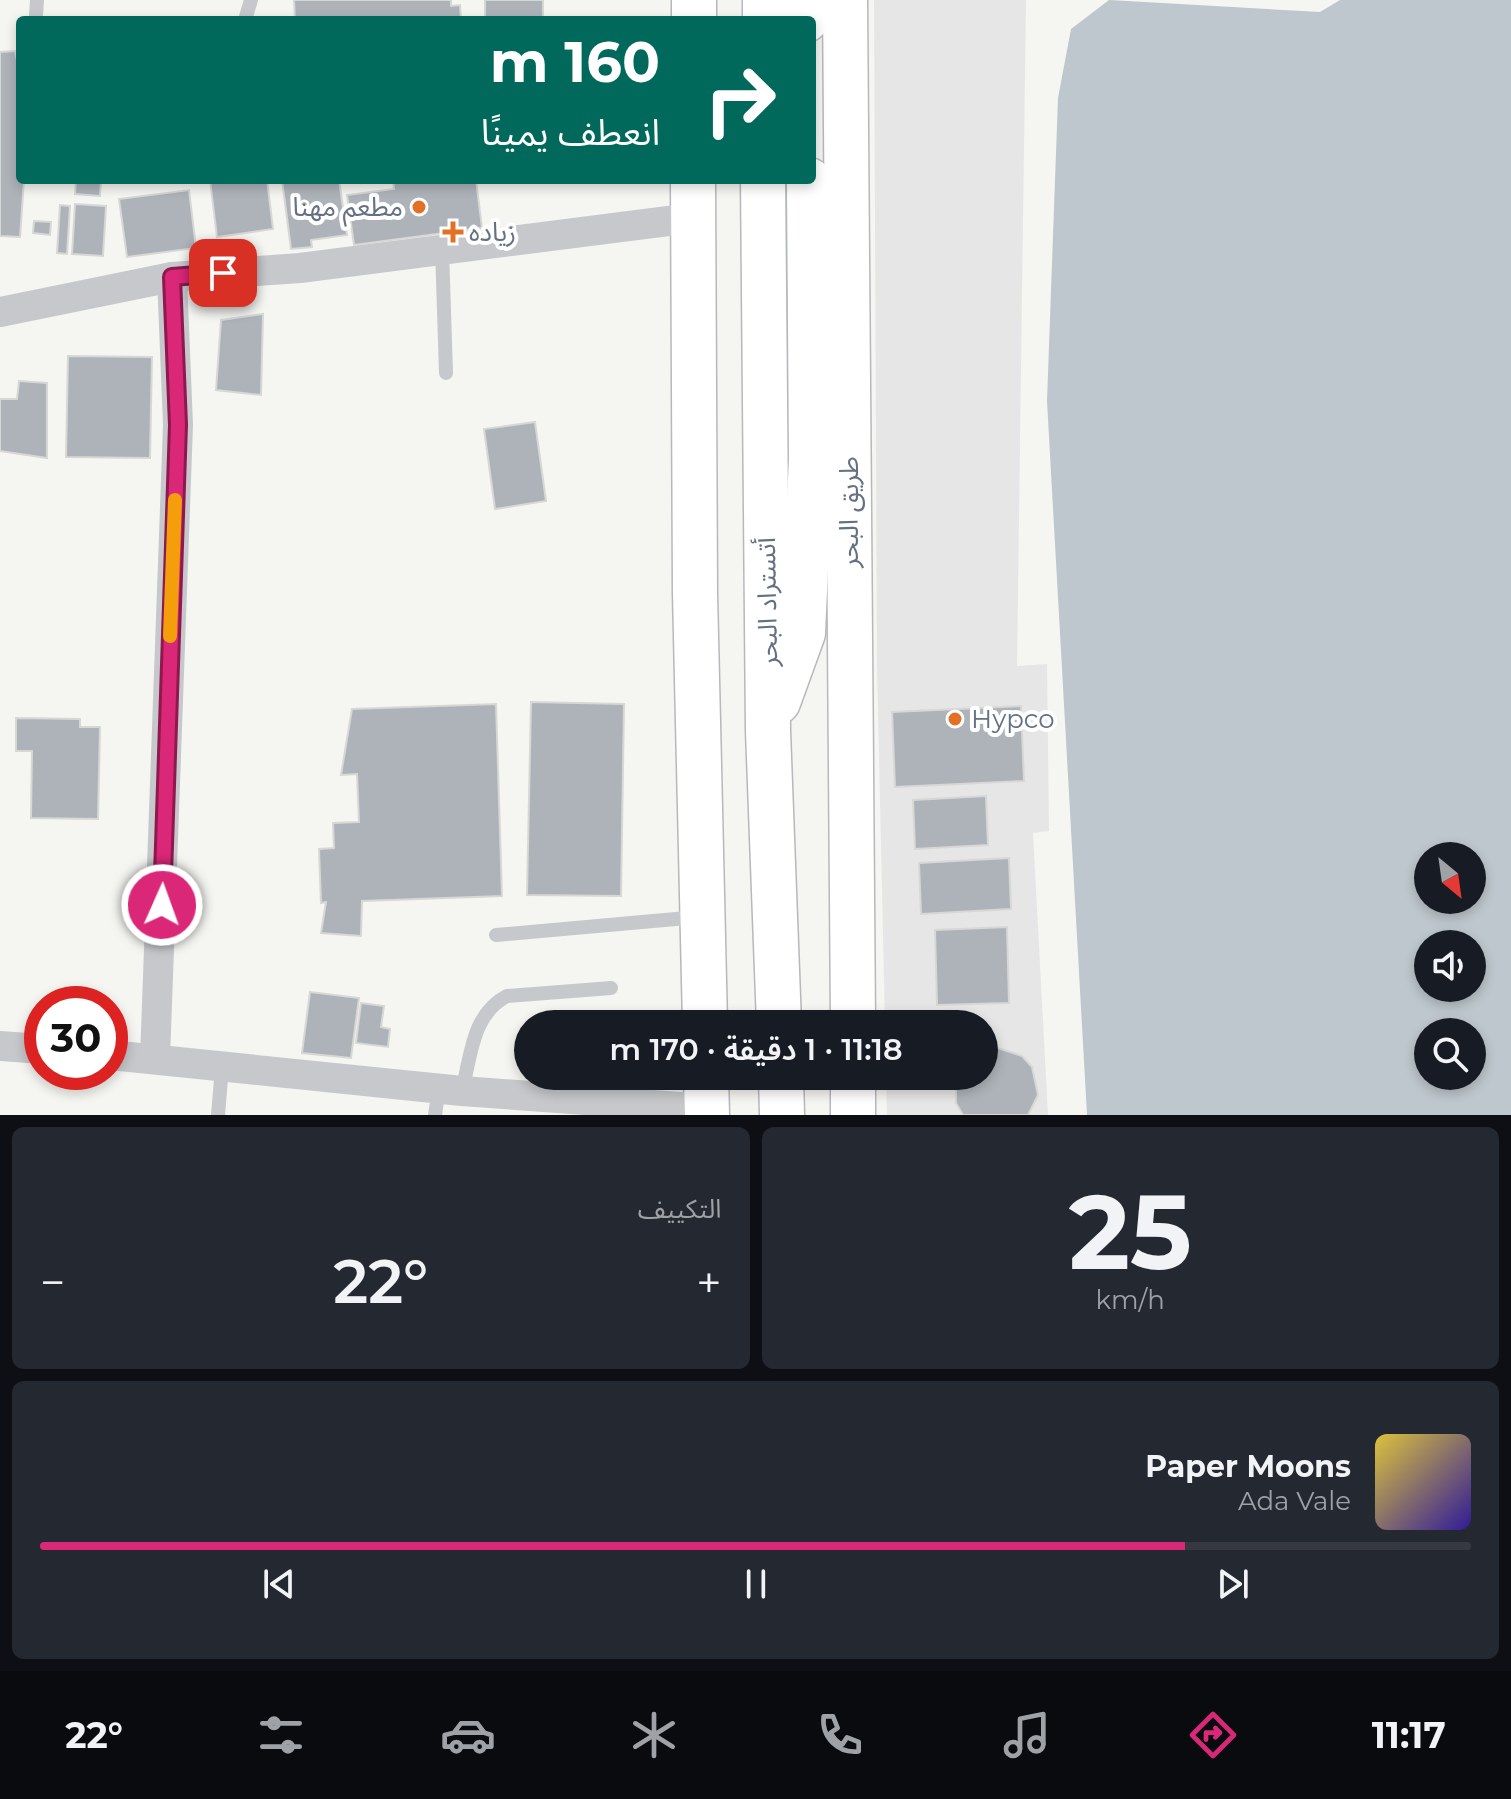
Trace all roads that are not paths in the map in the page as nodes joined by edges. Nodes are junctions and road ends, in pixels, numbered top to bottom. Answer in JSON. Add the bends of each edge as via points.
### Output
{"nodes":[{"id":1,"x":37,"y":0,"type":"edge"},
{"id":2,"x":845,"y":0,"type":"edge"},
{"id":3,"x":36,"y":16,"type":"dead end"},
{"id":4,"x":763,"y":184,"type":"edge"},
{"id":5,"x":809,"y":184,"type":"edge"},
{"id":6,"x":692,"y":199,"type":"edge"},
{"id":7,"x":442,"y":249,"type":"junction"},
{"id":8,"x":172,"y":277,"type":"junction"},
{"id":9,"x":0,"y":312,"type":"edge"},
{"id":10,"x":446,"y":373,"type":"dead end"},
{"id":11,"x":768,"y":731,"type":"junction"},
{"id":12,"x":703,"y":917,"type":"junction"},
{"id":13,"x":496,"y":935,"type":"dead end"},
{"id":14,"x":611,"y":988,"type":"dead end"},
{"id":15,"x":705,"y":1010,"type":"edge"},
{"id":16,"x":778,"y":1010,"type":"edge"},
{"id":17,"x":853,"y":1010,"type":"edge"},
{"id":18,"x":0,"y":1046,"type":"edge"},
{"id":19,"x":24,"y":1048,"type":"edge"},
{"id":20,"x":128,"y":1057,"type":"edge"},
{"id":21,"x":155,"y":1059,"type":"junction"},
{"id":22,"x":222,"y":1067,"type":"junction"},
{"id":23,"x":781,"y":1090,"type":"edge"},
{"id":24,"x":853,"y":1090,"type":"edge"},
{"id":25,"x":445,"y":1098,"type":"edge"},
{"id":26,"x":707,"y":1100,"type":"edge"},
{"id":27,"x":647,"y":1110,"type":"edge"},
{"id":28,"x":218,"y":1115,"type":"edge"},
{"id":29,"x":782,"y":1115,"type":"edge"},
{"id":30,"x":853,"y":1115,"type":"edge"}],
"edges":[{"from":1,"to":3,"type":"lane"},
{"from":2,"to":17,"type":"highway","name":"طريق البحر"},
{"from":4,"to":11,"type":"highway","name":"أتستراد البحر"},
{"from":5,"to":11,"type":"highway","via":[[811,459],[803,633]]},
{"from":6,"to":7,"type":"street"},
{"from":6,"to":12,"type":"highway"},
{"from":7,"to":8,"type":"street","via":[[300,268]]},
{"from":7,"to":10,"type":"lane"},
{"from":8,"to":9,"type":"street"},
{"from":8,"to":21,"type":"street","via":[[178,425]]},
{"from":11,"to":16,"type":"highway","name":"أتستراد البحر"},
{"from":12,"to":13,"type":"lane"},
{"from":12,"to":15,"type":"highway"},
{"from":14,"to":25,"type":"lane","via":[[507,996],[496,1002],[480,1020]]},
{"from":18,"to":19,"type":"street"},
{"from":20,"to":21,"type":"street"},
{"from":21,"to":22,"type":"street"},
{"from":22,"to":25,"type":"street"},
{"from":22,"to":28,"type":"lane"},
{"from":23,"to":29,"type":"highway"},
{"from":24,"to":30,"type":"highway"},
{"from":25,"to":27,"type":"street"},
{"from":26,"to":27,"type":"street"}]}
